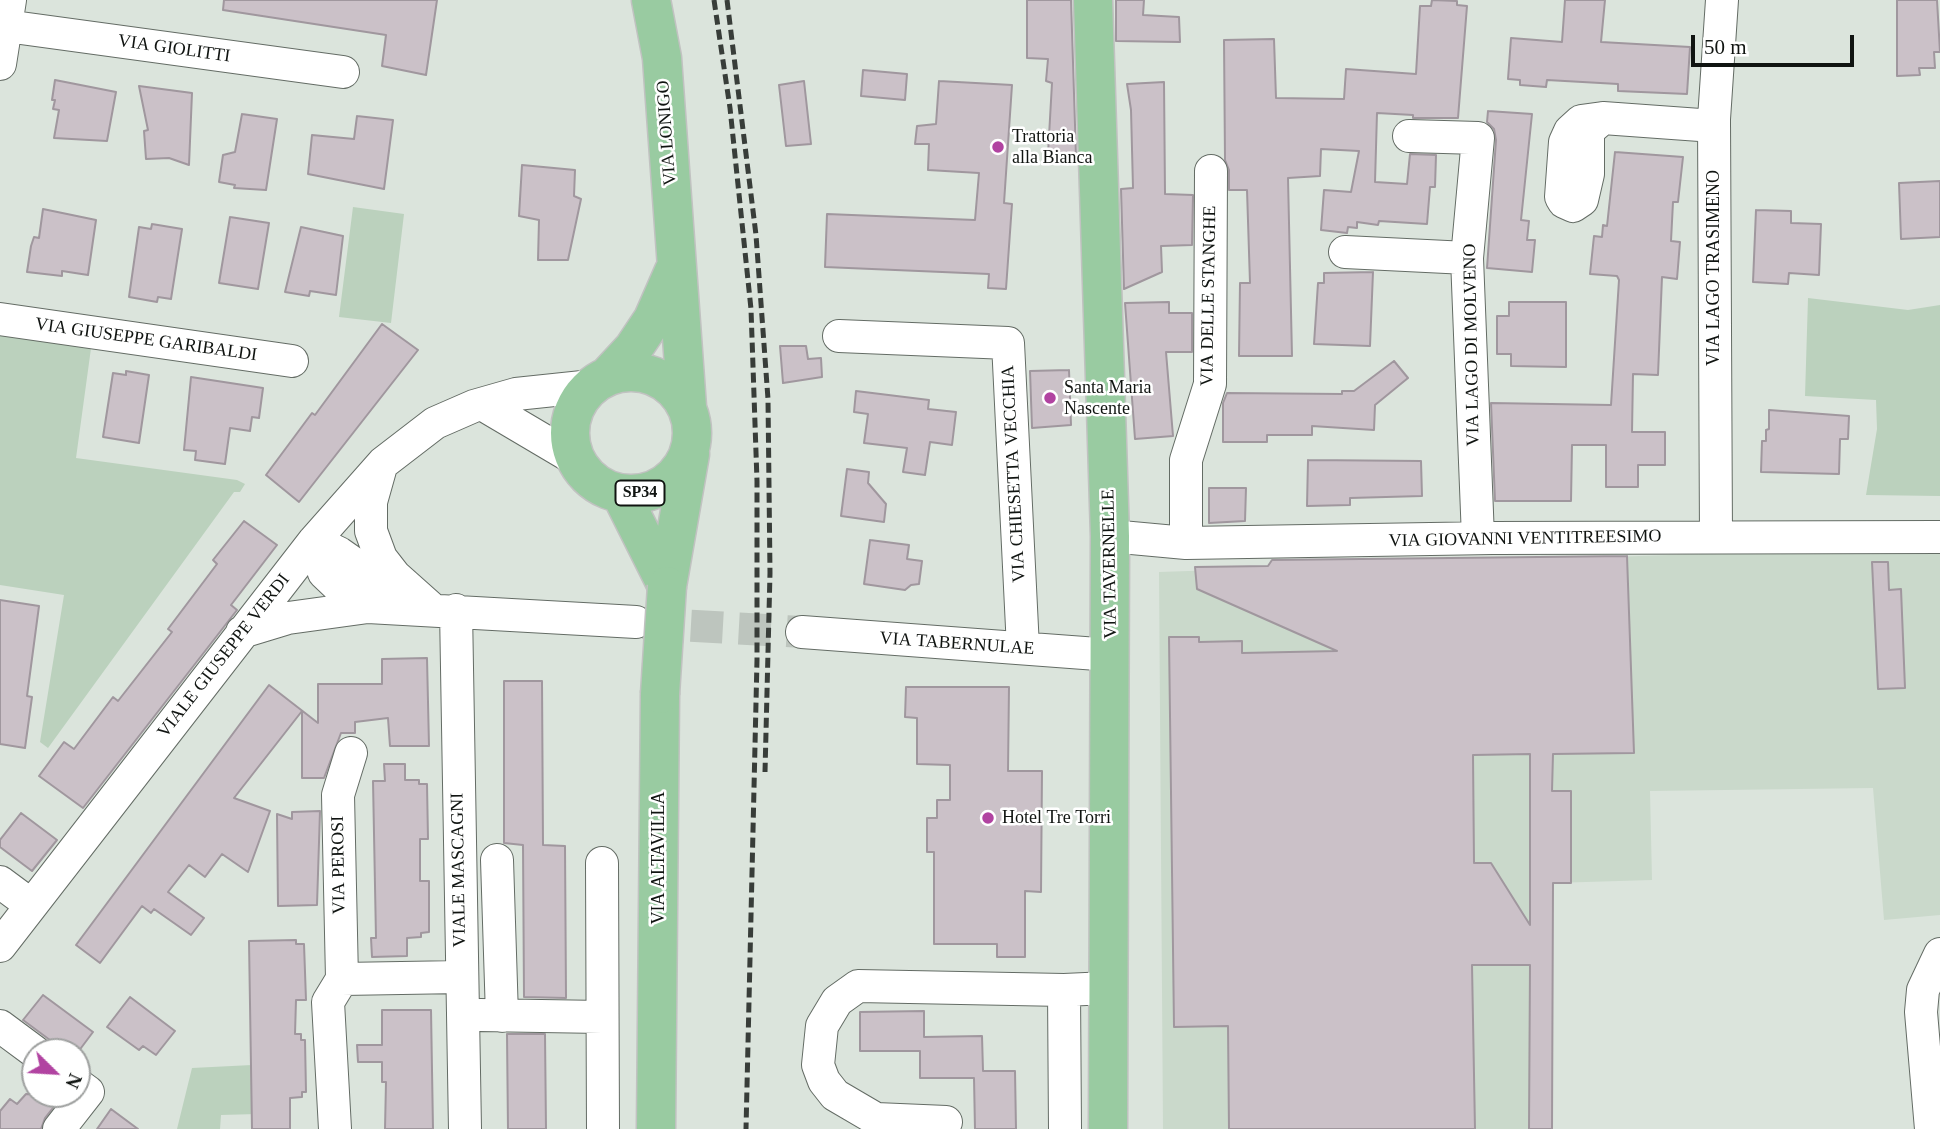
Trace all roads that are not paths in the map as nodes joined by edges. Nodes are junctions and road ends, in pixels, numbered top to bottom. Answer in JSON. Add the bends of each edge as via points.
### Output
{"nodes":[{"id":1,"x":651,"y":0,"type":"edge"},
{"id":2,"x":1093,"y":0,"type":"edge"},
{"id":3,"x":1722,"y":0,"type":"edge"},
{"id":4,"x":8,"y":13,"type":"edge"},
{"id":5,"x":0,"y":65,"type":"edge"},
{"id":6,"x":343,"y":72,"type":"dead end"},
{"id":7,"x":1603,"y":118,"type":"dead end"},
{"id":8,"x":1714,"y":126,"type":"junction"},
{"id":9,"x":1409,"y":136,"type":"dead end"},
{"id":10,"x":1211,"y":171,"type":"dead end"},
{"id":11,"x":1345,"y":252,"type":"dead end"},
{"id":12,"x":1467,"y":258,"type":"junction"},
{"id":13,"x":676,"y":266,"type":"junction"},
{"id":14,"x":0,"y":319,"type":"edge"},
{"id":15,"x":839,"y":336,"type":"dead end"},
{"id":16,"x":292,"y":361,"type":"dead end"},
{"id":17,"x":600,"y":381,"type":"junction"},
{"id":18,"x":482,"y":404,"type":"junction"},
{"id":19,"x":687,"y":407,"type":"junction"},
{"id":20,"x":691,"y":450,"type":"junction"},
{"id":21,"x":576,"y":459,"type":"junction"},
{"id":22,"x":383,"y":463,"type":"junction"},
{"id":23,"x":621,"y":494,"type":"junction"},
{"id":24,"x":1110,"y":536,"type":"junction"},
{"id":25,"x":1716,"y":537,"type":"junction"},
{"id":26,"x":1940,"y":537,"type":"edge"},
{"id":27,"x":1478,"y":538,"type":"junction"},
{"id":28,"x":314,"y":541,"type":"junction"},
{"id":29,"x":1186,"y":543,"type":"junction"},
{"id":30,"x":667,"y":586,"type":"junction"},
{"id":31,"x":368,"y":607,"type":"junction"},
{"id":32,"x":444,"y":610,"type":"junction"},
{"id":33,"x":636,"y":622,"type":"tunnel mouth"},
{"id":34,"x":242,"y":632,"type":"junction"},
{"id":35,"x":802,"y":632,"type":"tunnel mouth"},
{"id":36,"x":1023,"y":648,"type":"junction"},
{"id":37,"x":1111,"y":655,"type":"junction"},
{"id":38,"x":351,"y":753,"type":"dead end"},
{"id":39,"x":497,"y":860,"type":"dead end"},
{"id":40,"x":602,"y":863,"type":"dead end"},
{"id":41,"x":0,"y":882,"type":"edge"},
{"id":42,"x":30,"y":905,"type":"junction"},
{"id":43,"x":0,"y":946,"type":"edge"},
{"id":44,"x":1940,"y":954,"type":"edge"},
{"id":45,"x":461,"y":976,"type":"junction"},
{"id":46,"x":1056,"y":977,"type":"junction"},
{"id":47,"x":342,"y":979,"type":"junction"},
{"id":48,"x":1108,"y":988,"type":"junction"},
{"id":49,"x":462,"y":1015,"type":"junction"},
{"id":50,"x":502,"y":1016,"type":"junction"},
{"id":51,"x":602,"y":1017,"type":"junction"},
{"id":52,"x":0,"y":1026,"type":"edge"},
{"id":53,"x":21,"y":1042,"type":"edge"},
{"id":54,"x":75,"y":1108,"type":"edge"},
{"id":55,"x":946,"y":1122,"type":"dead end"},
{"id":56,"x":59,"y":1129,"type":"edge"},
{"id":57,"x":335,"y":1129,"type":"edge"},
{"id":58,"x":466,"y":1129,"type":"edge"},
{"id":59,"x":603,"y":1129,"type":"edge"},
{"id":60,"x":656,"y":1129,"type":"edge"},
{"id":61,"x":1065,"y":1129,"type":"edge"},
{"id":62,"x":1108,"y":1129,"type":"edge"},
{"id":63,"x":1931,"y":1129,"type":"edge"}],
"edges":[{"from":1,"to":13,"type":"main road","name":"VIA LONIGO","number":"SP34","via":[[662,58]]},
{"from":2,"to":24,"type":"main road","name":"VIA TAVERNELLE"},
{"from":3,"to":8,"type":"street","name":"VIA LAGO TRASIMENO"},
{"from":4,"to":5,"type":"street"},
{"from":4,"to":6,"type":"street","name":"VIA GIOLITTI"},
{"from":7,"to":8,"type":"street"},
{"from":8,"to":25,"type":"street","name":"VIA LAGO TRASIMENO"},
{"from":9,"to":12,"type":"street","name":"VIA LAGO DI MOLVENO","via":[[1479,138]]},
{"from":10,"to":29,"type":"street","name":"VIA DELLE STANGHE","via":[[1210,384],[1186,460]]},
{"from":11,"to":12,"type":"street"},
{"from":12,"to":27,"type":"street","name":"VIA LAGO DI MOLVENO"},
{"from":13,"to":17,"type":"main road","name":"VIA LONIGO","number":"SP34","via":[[653,319],[633,349]]},
{"from":13,"to":19,"type":"main road","name":"VIA LONIGO","number":"SP34"},
{"from":14,"to":16,"type":"street","name":"VIA GIUSEPPE GARIBALDI"},
{"from":15,"to":36,"type":"street","name":"VIA CHIESETTA VECCHIA","via":[[1014,337]]},
{"from":17,"to":18,"type":"street","name":"VIALE GIUSEPPE VERDI"},
{"from":17,"to":19,"type":"main road","via":[[623,372],[653,375],[679,394]]},
{"from":17,"to":21,"type":"main road","number":"SP34","via":[[574,412],[570,428]]},
{"from":18,"to":21,"type":"street"},
{"from":18,"to":22,"type":"street","name":"VIALE GIUSEPPE VERDI","via":[[435,423]]},
{"from":19,"to":20,"type":"main road","number":"SP34"},
{"from":20,"to":23,"type":"main road","number":"SP34","via":[[666,484],[647,493]]},
{"from":20,"to":30,"type":"main road","name":"VIA ALTAVILLA","number":"SP34"},
{"from":21,"to":23,"type":"main road","number":"SP34","via":[[591,479]]},
{"from":22,"to":28,"type":"street","name":"VIALE GIUSEPPE VERDI"},
{"from":22,"to":32,"type":"street","via":[[371,502],[371,531],[388,567]]},
{"from":23,"to":30,"type":"main road","number":"SP34"},
{"from":24,"to":29,"type":"street","name":"VIA GIOVANNI VENTITREESIMO"},
{"from":24,"to":37,"type":"main road","name":"VIA TAVERNELLE"},
{"from":25,"to":26,"type":"street","name":"VIA GIOVANNI VENTITREESIMO"},
{"from":25,"to":27,"type":"street","name":"VIA GIOVANNI VENTITREESIMO"},
{"from":27,"to":29,"type":"street","name":"VIA GIOVANNI VENTITREESIMO"},
{"from":28,"to":31,"type":"street","via":[[324,573]]},
{"from":28,"to":32,"type":"street","via":[[339,553],[391,592]]},
{"from":28,"to":34,"type":"street","name":"VIALE GIUSEPPE VERDI"},
{"from":30,"to":60,"type":"main road","name":"VIA ALTAVILLA","number":"SP34","bridge":true,"via":[[660,694]]},
{"from":31,"to":32,"type":"street"},
{"from":31,"to":34,"type":"street","via":[[288,618]]},
{"from":32,"to":33,"type":"street"},
{"from":32,"to":45,"type":"street","name":"VIALE MASCAGNI"},
{"from":34,"to":42,"type":"street","name":"VIALE GIUSEPPE VERDI"},
{"from":35,"to":36,"type":"street","name":"VIA TABERNULAE"},
{"from":36,"to":37,"type":"street","name":"VIA TABERNULAE"},
{"from":37,"to":48,"type":"main road","name":"VIA TAVERNELLE"},
{"from":38,"to":47,"type":"street","name":"VIA PEROSI","via":[[338,795]]},
{"from":39,"to":50,"type":"street"},
{"from":40,"to":51,"type":"street"},
{"from":41,"to":42,"type":"street"},
{"from":42,"to":43,"type":"street","name":"VIALE GIUSEPPE VERDI"},
{"from":44,"to":63,"type":"street","via":[[1923,990],[1921,1012]]},
{"from":45,"to":47,"type":"street"},
{"from":45,"to":49,"type":"street","name":"VIALE MASCAGNI"},
{"from":46,"to":48,"type":"street"},
{"from":46,"to":55,"type":"street","via":[[858,986],[836,1001],[822,1026],[818,1065],[835,1095],[876,1119]]},
{"from":46,"to":61,"type":"street"},
{"from":47,"to":57,"type":"street","via":[[328,1002]]},
{"from":48,"to":62,"type":"main road","name":"VIA TAVERNELLE"},
{"from":49,"to":50,"type":"street"},
{"from":49,"to":58,"type":"street","name":"VIALE MASCAGNI"},
{"from":50,"to":51,"type":"street"},
{"from":51,"to":59,"type":"street"},
{"from":52,"to":53,"type":"street"},
{"from":54,"to":56,"type":"street"}]}
